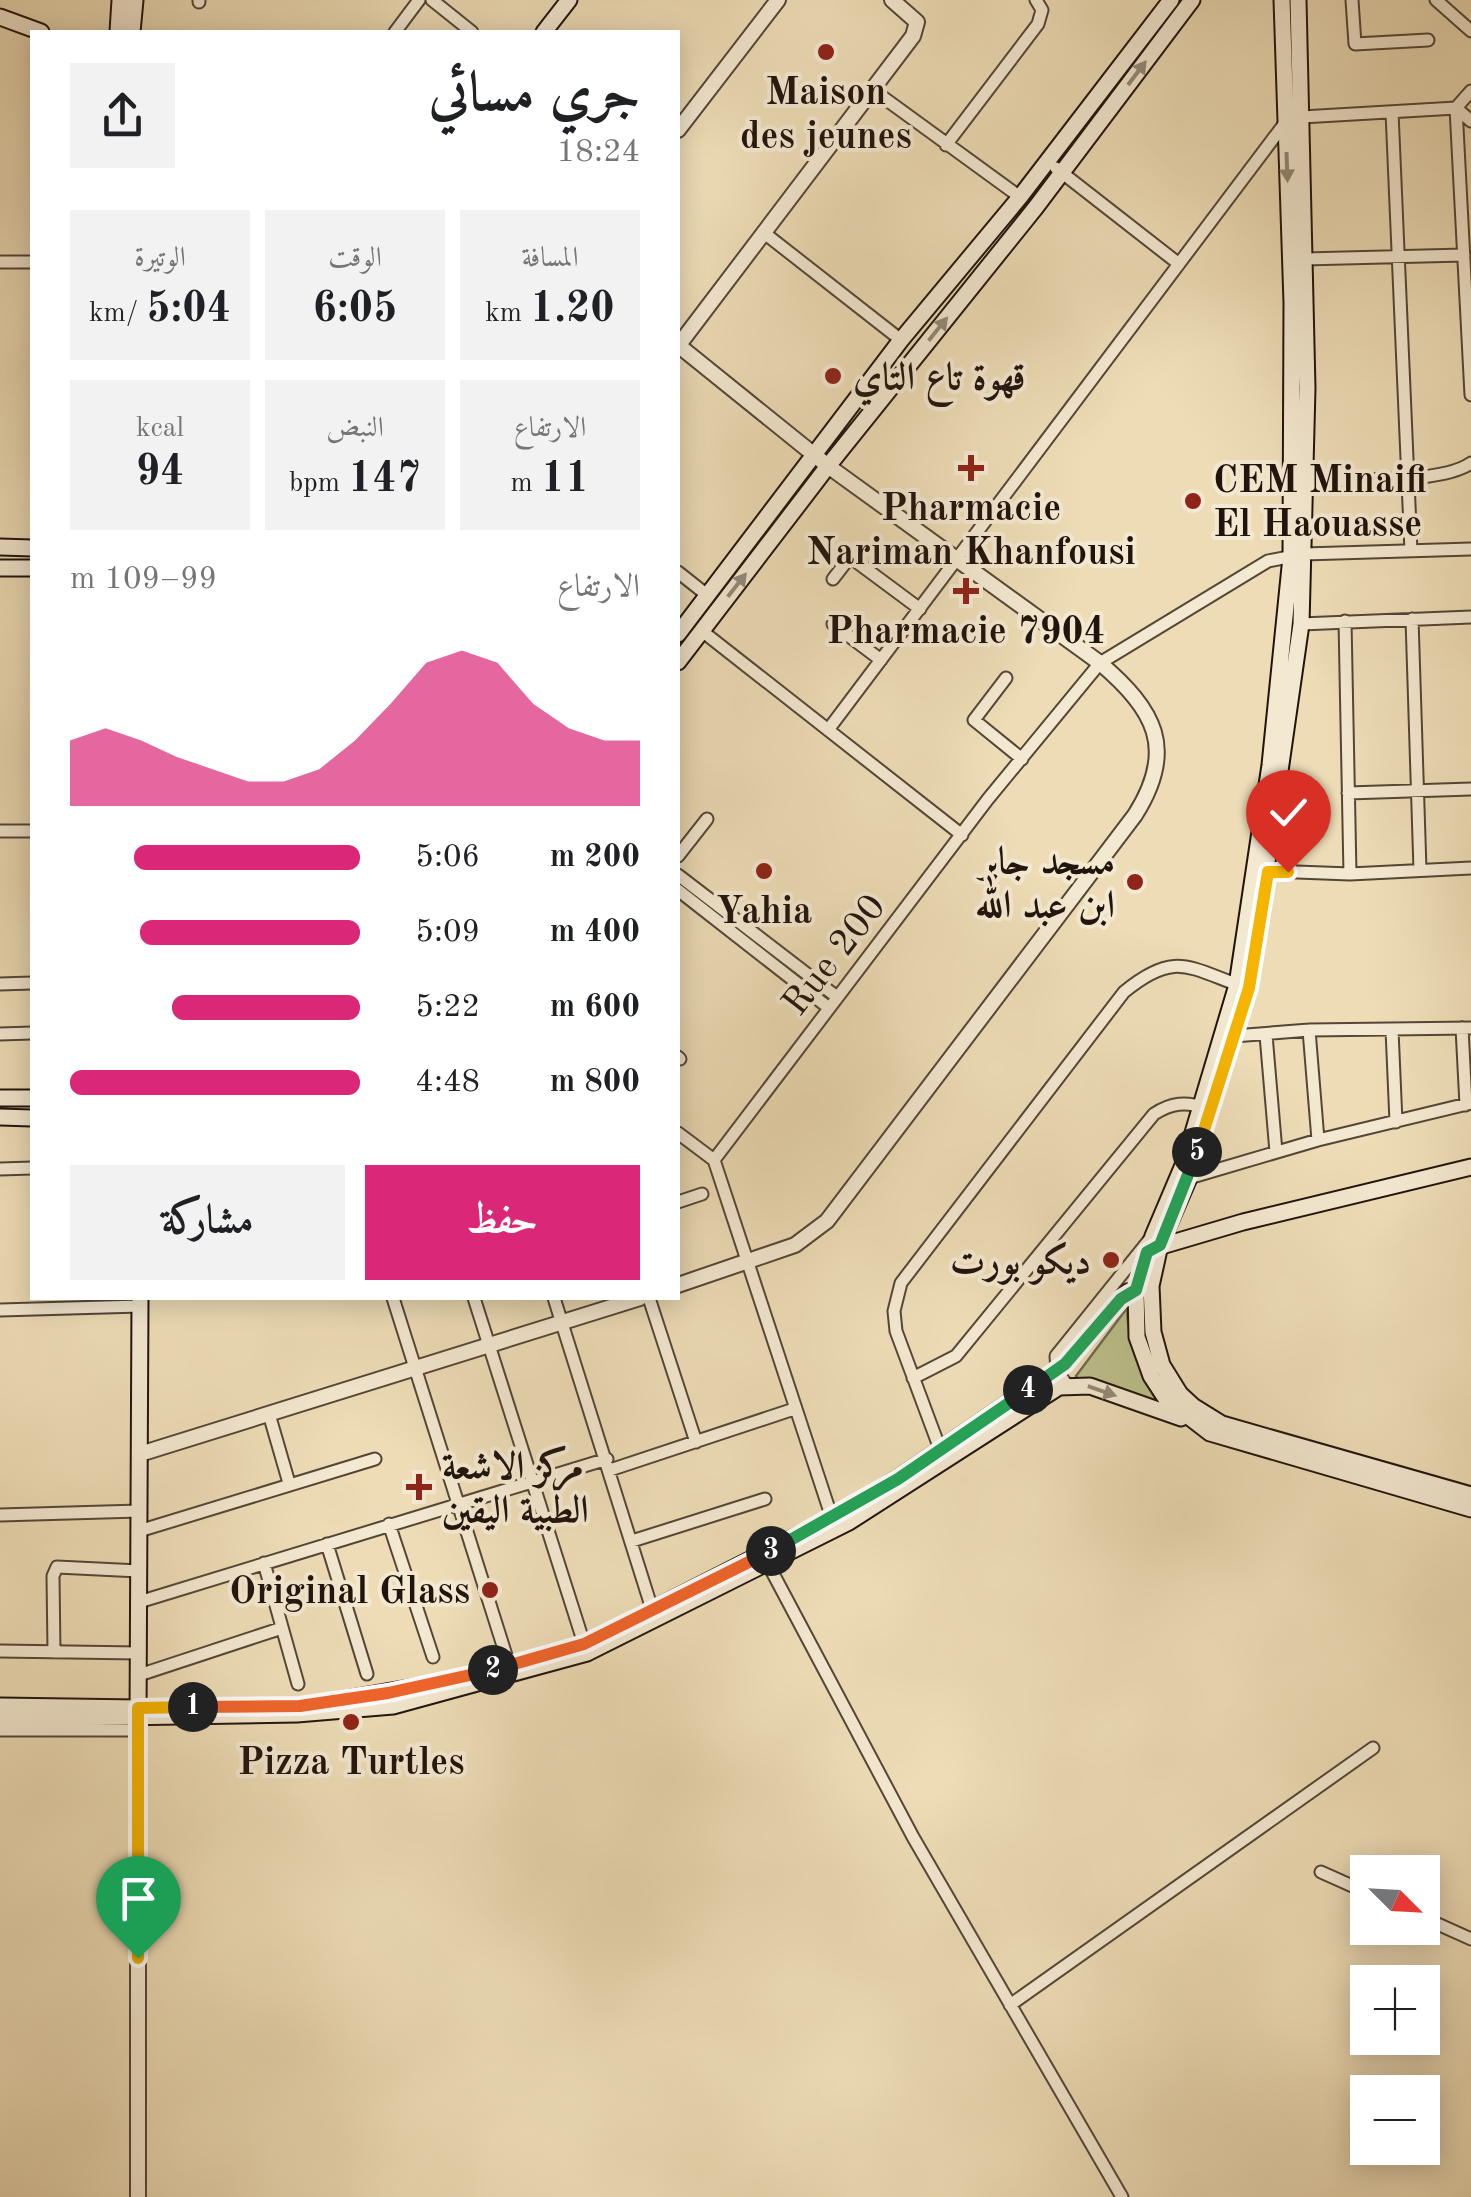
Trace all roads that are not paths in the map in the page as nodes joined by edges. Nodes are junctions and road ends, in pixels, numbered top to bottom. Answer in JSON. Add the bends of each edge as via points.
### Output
{"nodes":[{"id":1,"x":120,"y":0,"type":"edge"},
{"id":2,"x":135,"y":0,"type":"edge"},
{"id":3,"x":420,"y":0,"type":"edge"},
{"id":4,"x":432,"y":0,"type":"edge"},
{"id":5,"x":569,"y":0,"type":"edge"},
{"id":6,"x":892,"y":0,"type":"edge"},
{"id":7,"x":1154,"y":0,"type":"edge"},
{"id":8,"x":1282,"y":0,"type":"edge"},
{"id":9,"x":1298,"y":0,"type":"edge"},
{"id":10,"x":1352,"y":0,"type":"edge"},
{"id":11,"x":1436,"y":0,"type":"edge"},
{"id":12,"x":775,"y":1,"type":"edge"},
{"id":13,"x":1039,"y":1,"type":"edge"},
{"id":14,"x":1182,"y":3,"type":"edge"},
{"id":15,"x":0,"y":17,"type":"edge"},
{"id":16,"x":1151,"y":28,"type":"junction"},
{"id":17,"x":36,"y":30,"type":"edge"},
{"id":18,"x":120,"y":30,"type":"edge"},
{"id":19,"x":397,"y":30,"type":"edge"},
{"id":20,"x":470,"y":30,"type":"edge"},
{"id":21,"x":549,"y":30,"type":"edge"},
{"id":22,"x":1471,"y":30,"type":"edge"},
{"id":23,"x":1428,"y":40,"type":"dead end"},
{"id":24,"x":873,"y":90,"type":"junction"},
{"id":25,"x":1471,"y":92,"type":"edge"},
{"id":26,"x":1456,"y":108,"type":"junction"},
{"id":27,"x":1392,"y":112,"type":"junction"},
{"id":28,"x":1294,"y":120,"type":"junction"},
{"id":29,"x":1471,"y":122,"type":"edge"},
{"id":30,"x":680,"y":127,"type":"edge"},
{"id":31,"x":946,"y":145,"type":"junction"},
{"id":32,"x":1048,"y":162,"type":"junction"},
{"id":33,"x":1062,"y":172,"type":"junction"},
{"id":34,"x":1020,"y":197,"type":"junction"},
{"id":35,"x":763,"y":232,"type":"junction"},
{"id":36,"x":1464,"y":255,"type":"junction"},
{"id":37,"x":1397,"y":256,"type":"junction"},
{"id":38,"x":1304,"y":259,"type":"junction"},
{"id":39,"x":0,"y":262,"type":"edge"},
{"id":40,"x":30,"y":262,"type":"edge"},
{"id":41,"x":1179,"y":264,"type":"junction"},
{"id":42,"x":901,"y":340,"type":"junction"},
{"id":43,"x":680,"y":343,"type":"edge"},
{"id":44,"x":680,"y":348,"type":"edge"},
{"id":45,"x":1470,"y":363,"type":"edge"},
{"id":46,"x":1471,"y":395,"type":"edge"},
{"id":47,"x":814,"y":455,"type":"junction"},
{"id":48,"x":1471,"y":463,"type":"edge"},
{"id":49,"x":828,"y":466,"type":"junction"},
{"id":50,"x":1406,"y":477,"type":"junction"},
{"id":51,"x":1303,"y":480,"type":"junction"},
{"id":52,"x":0,"y":547,"type":"edge"},
{"id":53,"x":30,"y":548,"type":"edge"},
{"id":54,"x":1471,"y":549,"type":"edge"},
{"id":55,"x":1411,"y":551,"type":"junction"},
{"id":56,"x":1297,"y":555,"type":"junction"},
{"id":57,"x":958,"y":560,"type":"junction"},
{"id":58,"x":0,"y":568,"type":"edge"},
{"id":59,"x":30,"y":568,"type":"edge"},
{"id":60,"x":680,"y":574,"type":"edge"},
{"id":61,"x":833,"y":579,"type":"dead end"},
{"id":62,"x":707,"y":595,"type":"junction"},
{"id":63,"x":920,"y":609,"type":"junction"},
{"id":64,"x":1471,"y":617,"type":"edge"},
{"id":65,"x":1412,"y":619,"type":"junction"},
{"id":66,"x":1344,"y":621,"type":"junction"},
{"id":67,"x":833,"y":624,"type":"dead end"},
{"id":68,"x":1301,"y":624,"type":"junction"},
{"id":69,"x":702,"y":630,"type":"junction"},
{"id":70,"x":680,"y":631,"type":"edge"},
{"id":71,"x":680,"y":659,"type":"edge"},
{"id":72,"x":881,"y":660,"type":"junction"},
{"id":73,"x":1100,"y":662,"type":"junction"},
{"id":74,"x":1006,"y":678,"type":"dead end"},
{"id":75,"x":828,"y":730,"type":"junction"},
{"id":76,"x":1022,"y":758,"type":"junction"},
{"id":77,"x":1471,"y":788,"type":"edge"},
{"id":78,"x":1417,"y":790,"type":"junction"},
{"id":79,"x":1348,"y":793,"type":"junction"},
{"id":80,"x":706,"y":819,"type":"dead end"},
{"id":81,"x":0,"y":831,"type":"edge"},
{"id":82,"x":30,"y":831,"type":"edge"},
{"id":83,"x":962,"y":835,"type":"junction"},
{"id":84,"x":680,"y":853,"type":"edge"},
{"id":85,"x":1471,"y":868,"type":"edge"},
{"id":86,"x":1420,"y":870,"type":"junction"},
{"id":87,"x":1268,"y":872,"type":"junction"},
{"id":88,"x":1350,"y":874,"type":"junction"},
{"id":89,"x":680,"y":878,"type":"edge"},
{"id":90,"x":680,"y":892,"type":"edge"},
{"id":91,"x":30,"y":983,"type":"edge"},
{"id":92,"x":0,"y":984,"type":"edge"},
{"id":93,"x":1243,"y":986,"type":"junction"},
{"id":94,"x":837,"y":997,"type":"junction"},
{"id":95,"x":829,"y":1008,"type":"junction"},
{"id":96,"x":1467,"y":1028,"type":"edge"},
{"id":97,"x":1309,"y":1030,"type":"junction"},
{"id":98,"x":1392,"y":1030,"type":"junction"},
{"id":99,"x":30,"y":1033,"type":"edge"},
{"id":100,"x":0,"y":1034,"type":"edge"},
{"id":101,"x":1266,"y":1034,"type":"junction"},
{"id":102,"x":1234,"y":1036,"type":"junction"},
{"id":103,"x":0,"y":1098,"type":"edge"},
{"id":104,"x":30,"y":1098,"type":"edge"},
{"id":105,"x":1469,"y":1104,"type":"edge"},
{"id":106,"x":1205,"y":1108,"type":"junction"},
{"id":107,"x":0,"y":1118,"type":"edge"},
{"id":108,"x":30,"y":1118,"type":"edge"},
{"id":109,"x":1396,"y":1122,"type":"junction"},
{"id":110,"x":680,"y":1135,"type":"edge"},
{"id":111,"x":1318,"y":1140,"type":"junction"},
{"id":112,"x":1276,"y":1152,"type":"junction"},
{"id":113,"x":714,"y":1160,"type":"junction"},
{"id":114,"x":1471,"y":1166,"type":"edge"},
{"id":115,"x":30,"y":1168,"type":"edge"},
{"id":116,"x":0,"y":1169,"type":"edge"},
{"id":117,"x":1189,"y":1178,"type":"junction"},
{"id":118,"x":702,"y":1194,"type":"dead end"},
{"id":119,"x":680,"y":1201,"type":"edge"},
{"id":120,"x":1153,"y":1244,"type":"junction"},
{"id":121,"x":746,"y":1262,"type":"junction"},
{"id":122,"x":680,"y":1284,"type":"edge"},
{"id":123,"x":1143,"y":1288,"type":"junction"},
{"id":124,"x":394,"y":1300,"type":"edge"},
{"id":125,"x":475,"y":1300,"type":"edge"},
{"id":126,"x":555,"y":1300,"type":"edge"},
{"id":127,"x":633,"y":1300,"type":"edge"},
{"id":128,"x":650,"y":1300,"type":"edge"},
{"id":129,"x":140,"y":1302,"type":"edge"},
{"id":130,"x":56,"y":1303,"type":"edge"},
{"id":131,"x":0,"y":1310,"type":"edge"},
{"id":132,"x":561,"y":1321,"type":"junction"},
{"id":133,"x":488,"y":1344,"type":"junction"},
{"id":134,"x":415,"y":1368,"type":"junction"},
{"id":135,"x":913,"y":1378,"type":"junction"},
{"id":136,"x":1062,"y":1378,"type":"junction"},
{"id":137,"x":794,"y":1409,"type":"junction"},
{"id":138,"x":270,"y":1414,"type":"junction"},
{"id":139,"x":1189,"y":1420,"type":"junction"},
{"id":140,"x":696,"y":1442,"type":"junction"},
{"id":141,"x":940,"y":1449,"type":"junction"},
{"id":142,"x":140,"y":1454,"type":"junction"},
{"id":143,"x":375,"y":1459,"type":"dead end"},
{"id":144,"x":609,"y":1465,"type":"junction"},
{"id":145,"x":532,"y":1482,"type":"junction"},
{"id":146,"x":289,"y":1483,"type":"junction"},
{"id":147,"x":1471,"y":1495,"type":"edge"},
{"id":148,"x":765,"y":1499,"type":"dead end"},
{"id":149,"x":458,"y":1503,"type":"junction"},
{"id":150,"x":1471,"y":1508,"type":"edge"},
{"id":151,"x":140,"y":1511,"type":"junction"},
{"id":152,"x":0,"y":1515,"type":"edge"},
{"id":153,"x":832,"y":1518,"type":"junction"},
{"id":154,"x":389,"y":1524,"type":"junction"},
{"id":155,"x":140,"y":1531,"type":"junction"},
{"id":156,"x":632,"y":1542,"type":"junction"},
{"id":157,"x":327,"y":1544,"type":"junction"},
{"id":158,"x":264,"y":1563,"type":"junction"},
{"id":159,"x":768,"y":1564,"type":"junction"},
{"id":160,"x":140,"y":1570,"type":"junction"},
{"id":161,"x":140,"y":1602,"type":"junction"},
{"id":162,"x":652,"y":1609,"type":"junction"},
{"id":163,"x":282,"y":1628,"type":"junction"},
{"id":164,"x":585,"y":1649,"type":"junction"},
{"id":165,"x":0,"y":1651,"type":"edge"},
{"id":166,"x":54,"y":1652,"type":"junction"},
{"id":167,"x":139,"y":1653,"type":"junction"},
{"id":168,"x":433,"y":1658,"type":"dead end"},
{"id":169,"x":511,"y":1670,"type":"junction"},
{"id":170,"x":367,"y":1674,"type":"dead end"},
{"id":171,"x":139,"y":1675,"type":"junction"},
{"id":172,"x":298,"y":1684,"type":"dead end"},
{"id":173,"x":0,"y":1706,"type":"edge"},
{"id":174,"x":0,"y":1719,"type":"edge"},
{"id":175,"x":138,"y":1719,"type":"junction"},
{"id":176,"x":0,"y":1730,"type":"edge"},
{"id":177,"x":1373,"y":1748,"type":"dead end"},
{"id":178,"x":1322,"y":1872,"type":"dead end"},
{"id":179,"x":1350,"y":1885,"type":"edge"},
{"id":180,"x":1440,"y":1925,"type":"edge"},
{"id":181,"x":1471,"y":1939,"type":"edge"},
{"id":182,"x":1010,"y":2005,"type":"junction"},
{"id":183,"x":138,"y":2197,"type":"edge"},
{"id":184,"x":1122,"y":2197,"type":"edge"}],
"edges":[{"from":1,"to":18,"type":"main road"},
{"from":2,"to":18,"type":"main road"},
{"from":3,"to":19,"type":"street"},
{"from":4,"to":20,"type":"street"},
{"from":5,"to":21,"type":"main road"},
{"from":6,"to":24,"type":"street","via":[[916,28]]},
{"from":7,"to":16,"type":"main road"},
{"from":8,"to":28,"type":"main road"},
{"from":9,"to":28,"type":"main road"},
{"from":10,"to":23,"type":"street","via":[[1355,44]]},
{"from":11,"to":22,"type":"street"},
{"from":12,"to":30,"type":"street"},
{"from":13,"to":31,"type":"street","via":[[1038,24]]},
{"from":14,"to":16,"type":"main road"},
{"from":33,"to":14,"type":"main road","one_way":true},
{"from":15,"to":17,"type":"main road"},
{"from":16,"to":32,"type":"main road"},
{"from":24,"to":31,"type":"street"},
{"from":24,"to":35,"type":"street"},
{"from":25,"to":26,"type":"street"},
{"from":26,"to":27,"type":"street"},
{"from":26,"to":29,"type":"street"},
{"from":26,"to":36,"type":"street"},
{"from":27,"to":28,"type":"street"},
{"from":27,"to":37,"type":"street"},
{"from":28,"to":38,"type":"main road"},
{"from":28,"to":41,"type":"street"},
{"from":28,"to":56,"type":"main road","one_way":true},
{"from":31,"to":34,"type":"street"},
{"from":32,"to":33,"type":"street"},
{"from":32,"to":34,"type":"main road"},
{"from":33,"to":41,"type":"street"},
{"from":49,"to":33,"type":"main road","one_way":true},
{"from":34,"to":42,"type":"main road"},
{"from":35,"to":42,"type":"street"},
{"from":35,"to":43,"type":"street"},
{"from":36,"to":37,"type":"street"},
{"from":36,"to":45,"type":"street"},
{"from":37,"to":38,"type":"street"},
{"from":37,"to":50,"type":"street"},
{"from":38,"to":51,"type":"main road"},
{"from":39,"to":40,"type":"street"},
{"from":41,"to":57,"type":"street"},
{"from":42,"to":47,"type":"main road"},
{"from":44,"to":47,"type":"street"},
{"from":45,"to":46,"type":"street"},
{"from":47,"to":49,"type":"street"},
{"from":47,"to":62,"type":"main road"},
{"from":48,"to":50,"type":"street","via":[[1450,473]]},
{"from":49,"to":57,"type":"street"},
{"from":69,"to":49,"type":"main road","one_way":true},
{"from":50,"to":51,"type":"street"},
{"from":50,"to":55,"type":"street"},
{"from":51,"to":56,"type":"main road"},
{"from":52,"to":53,"type":"main road"},
{"from":54,"to":55,"type":"street"},
{"from":55,"to":56,"type":"street"},
{"from":56,"to":68,"type":"main road"},
{"from":56,"to":73,"type":"street","name":"Rue 200","via":[[1268,561]]},
{"from":56,"to":93,"type":"main road"},
{"from":57,"to":63,"type":"street"},
{"from":57,"to":73,"type":"street"},
{"from":58,"to":59,"type":"main road"},
{"from":60,"to":62,"type":"street"},
{"from":61,"to":63,"type":"street","via":[[850,558]]},
{"from":62,"to":70,"type":"main road"},
{"from":63,"to":72,"type":"street"},
{"from":64,"to":65,"type":"street"},
{"from":65,"to":66,"type":"street"},
{"from":65,"to":78,"type":"street"},
{"from":66,"to":68,"type":"street"},
{"from":66,"to":79,"type":"street"},
{"from":67,"to":72,"type":"street"},
{"from":68,"to":87,"type":"main road"},
{"from":69,"to":71,"type":"main road"},
{"from":69,"to":75,"type":"street"},
{"from":72,"to":75,"type":"street"},
{"from":73,"to":76,"type":"street","name":"Rue 200"},
{"from":73,"to":121,"type":"street","via":[[1130,688],[1152,724],[1158,766],[1146,798],[827,1221],[795,1245]]},
{"from":74,"to":76,"type":"street","via":[[974,720]]},
{"from":75,"to":83,"type":"street"},
{"from":76,"to":83,"type":"street","name":"Rue 200"},
{"from":77,"to":78,"type":"street"},
{"from":78,"to":79,"type":"street"},
{"from":78,"to":86,"type":"street"},
{"from":79,"to":88,"type":"street"},
{"from":80,"to":84,"type":"street"},
{"from":81,"to":82,"type":"street"},
{"from":83,"to":94,"type":"street","name":"Rue 200"},
{"from":85,"to":86,"type":"street"},
{"from":86,"to":88,"type":"street"},
{"from":87,"to":88,"type":"street"},
{"from":87,"to":93,"type":"main road"},
{"from":89,"to":94,"type":"street"},
{"from":90,"to":95,"type":"street"},
{"from":91,"to":92,"type":"street"},
{"from":93,"to":102,"type":"main road"},
{"from":93,"to":106,"type":"main road"},
{"from":93,"to":135,"type":"street","via":[[1177,966],[1143,977],[1124,992],[901,1283],[896,1332]]},
{"from":94,"to":95,"type":"street","name":"Rue 200"},
{"from":95,"to":113,"type":"street","name":"Rue 200"},
{"from":96,"to":98,"type":"street"},
{"from":96,"to":105,"type":"street"},
{"from":97,"to":98,"type":"street"},
{"from":97,"to":101,"type":"street"},
{"from":97,"to":111,"type":"street"},
{"from":98,"to":109,"type":"street"},
{"from":99,"to":100,"type":"street"},
{"from":101,"to":102,"type":"street"},
{"from":101,"to":112,"type":"street"},
{"from":102,"to":106,"type":"main road"},
{"from":103,"to":104,"type":"main road"},
{"from":105,"to":109,"type":"street"},
{"from":106,"to":117,"type":"main road"},
{"from":106,"to":120,"type":"main road"},
{"from":106,"to":135,"type":"street","via":[[1168,1105],[1140,1126],[969,1342],[948,1362]]},
{"from":107,"to":108,"type":"main road"},
{"from":109,"to":111,"type":"street"},
{"from":110,"to":113,"type":"street"},
{"from":111,"to":112,"type":"street"},
{"from":112,"to":117,"type":"street"},
{"from":113,"to":121,"type":"street"},
{"from":114,"to":120,"type":"main road"},
{"from":115,"to":116,"type":"street"},
{"from":117,"to":120,"type":"main road"},
{"from":118,"to":119,"type":"street"},
{"from":120,"to":123,"type":"main road"},
{"from":120,"to":136,"type":"street","via":[[1058,1352],[1054,1360]]},
{"from":121,"to":122,"type":"street"},
{"from":121,"to":137,"type":"street"},
{"from":123,"to":136,"type":"main road","via":[[1128,1292]]},
{"from":123,"to":139,"type":"main road","via":[[1137,1336],[1146,1364],[1166,1399]]},
{"from":123,"to":147,"type":"main road","via":[[1162,1365],[1180,1394],[1206,1416]]},
{"from":124,"to":134,"type":"street"},
{"from":125,"to":133,"type":"street"},
{"from":126,"to":132,"type":"street"},
{"from":127,"to":132,"type":"street"},
{"from":128,"to":140,"type":"street"},
{"from":129,"to":130,"type":"street"},
{"from":129,"to":142,"type":"main road"},
{"from":130,"to":131,"type":"street"},
{"from":132,"to":133,"type":"street"},
{"from":132,"to":144,"type":"street"},
{"from":133,"to":134,"type":"street"},
{"from":133,"to":145,"type":"street"},
{"from":134,"to":138,"type":"street"},
{"from":134,"to":149,"type":"street"},
{"from":135,"to":141,"type":"street"},
{"from":136,"to":139,"type":"main road","one_way":true},
{"from":136,"to":141,"type":"main road"},
{"from":136,"to":159,"type":"main road","via":[[849,1522]]},
{"from":137,"to":140,"type":"street"},
{"from":137,"to":153,"type":"street"},
{"from":138,"to":142,"type":"street"},
{"from":138,"to":146,"type":"street"},
{"from":139,"to":150,"type":"main road","via":[[1232,1442]]},
{"from":140,"to":144,"type":"street"},
{"from":141,"to":153,"type":"main road"},
{"from":142,"to":151,"type":"main road"},
{"from":143,"to":146,"type":"street"},
{"from":144,"to":145,"type":"street"},
{"from":144,"to":156,"type":"street"},
{"from":145,"to":149,"type":"street"},
{"from":145,"to":164,"type":"street"},
{"from":146,"to":155,"type":"street"},
{"from":148,"to":156,"type":"street"},
{"from":149,"to":154,"type":"street"},
{"from":149,"to":169,"type":"street"},
{"from":151,"to":152,"type":"street"},
{"from":151,"to":155,"type":"main road"},
{"from":153,"to":162,"type":"main road"},
{"from":154,"to":157,"type":"street"},
{"from":154,"to":168,"type":"street"},
{"from":155,"to":160,"type":"main road"},
{"from":156,"to":162,"type":"street"},
{"from":157,"to":158,"type":"street"},
{"from":157,"to":170,"type":"street"},
{"from":158,"to":161,"type":"street"},
{"from":158,"to":163,"type":"street"},
{"from":159,"to":164,"type":"main road"},
{"from":159,"to":182,"type":"street"},
{"from":160,"to":161,"type":"main road"},
{"from":160,"to":166,"type":"street","via":[[57,1567]]},
{"from":161,"to":167,"type":"main road"},
{"from":162,"to":164,"type":"main road"},
{"from":163,"to":171,"type":"street"},
{"from":163,"to":172,"type":"street"},
{"from":164,"to":169,"type":"main road"},
{"from":165,"to":166,"type":"street"},
{"from":166,"to":167,"type":"street"},
{"from":167,"to":171,"type":"main road"},
{"from":169,"to":175,"type":"main road","via":[[393,1706]]},
{"from":171,"to":175,"type":"main road"},
{"from":173,"to":175,"type":"main road"},
{"from":174,"to":175,"type":"main road"},
{"from":175,"to":176,"type":"street"},
{"from":175,"to":183,"type":"street"},
{"from":177,"to":182,"type":"street"},
{"from":178,"to":179,"type":"street"},
{"from":180,"to":181,"type":"street"},
{"from":182,"to":184,"type":"street"}]}
